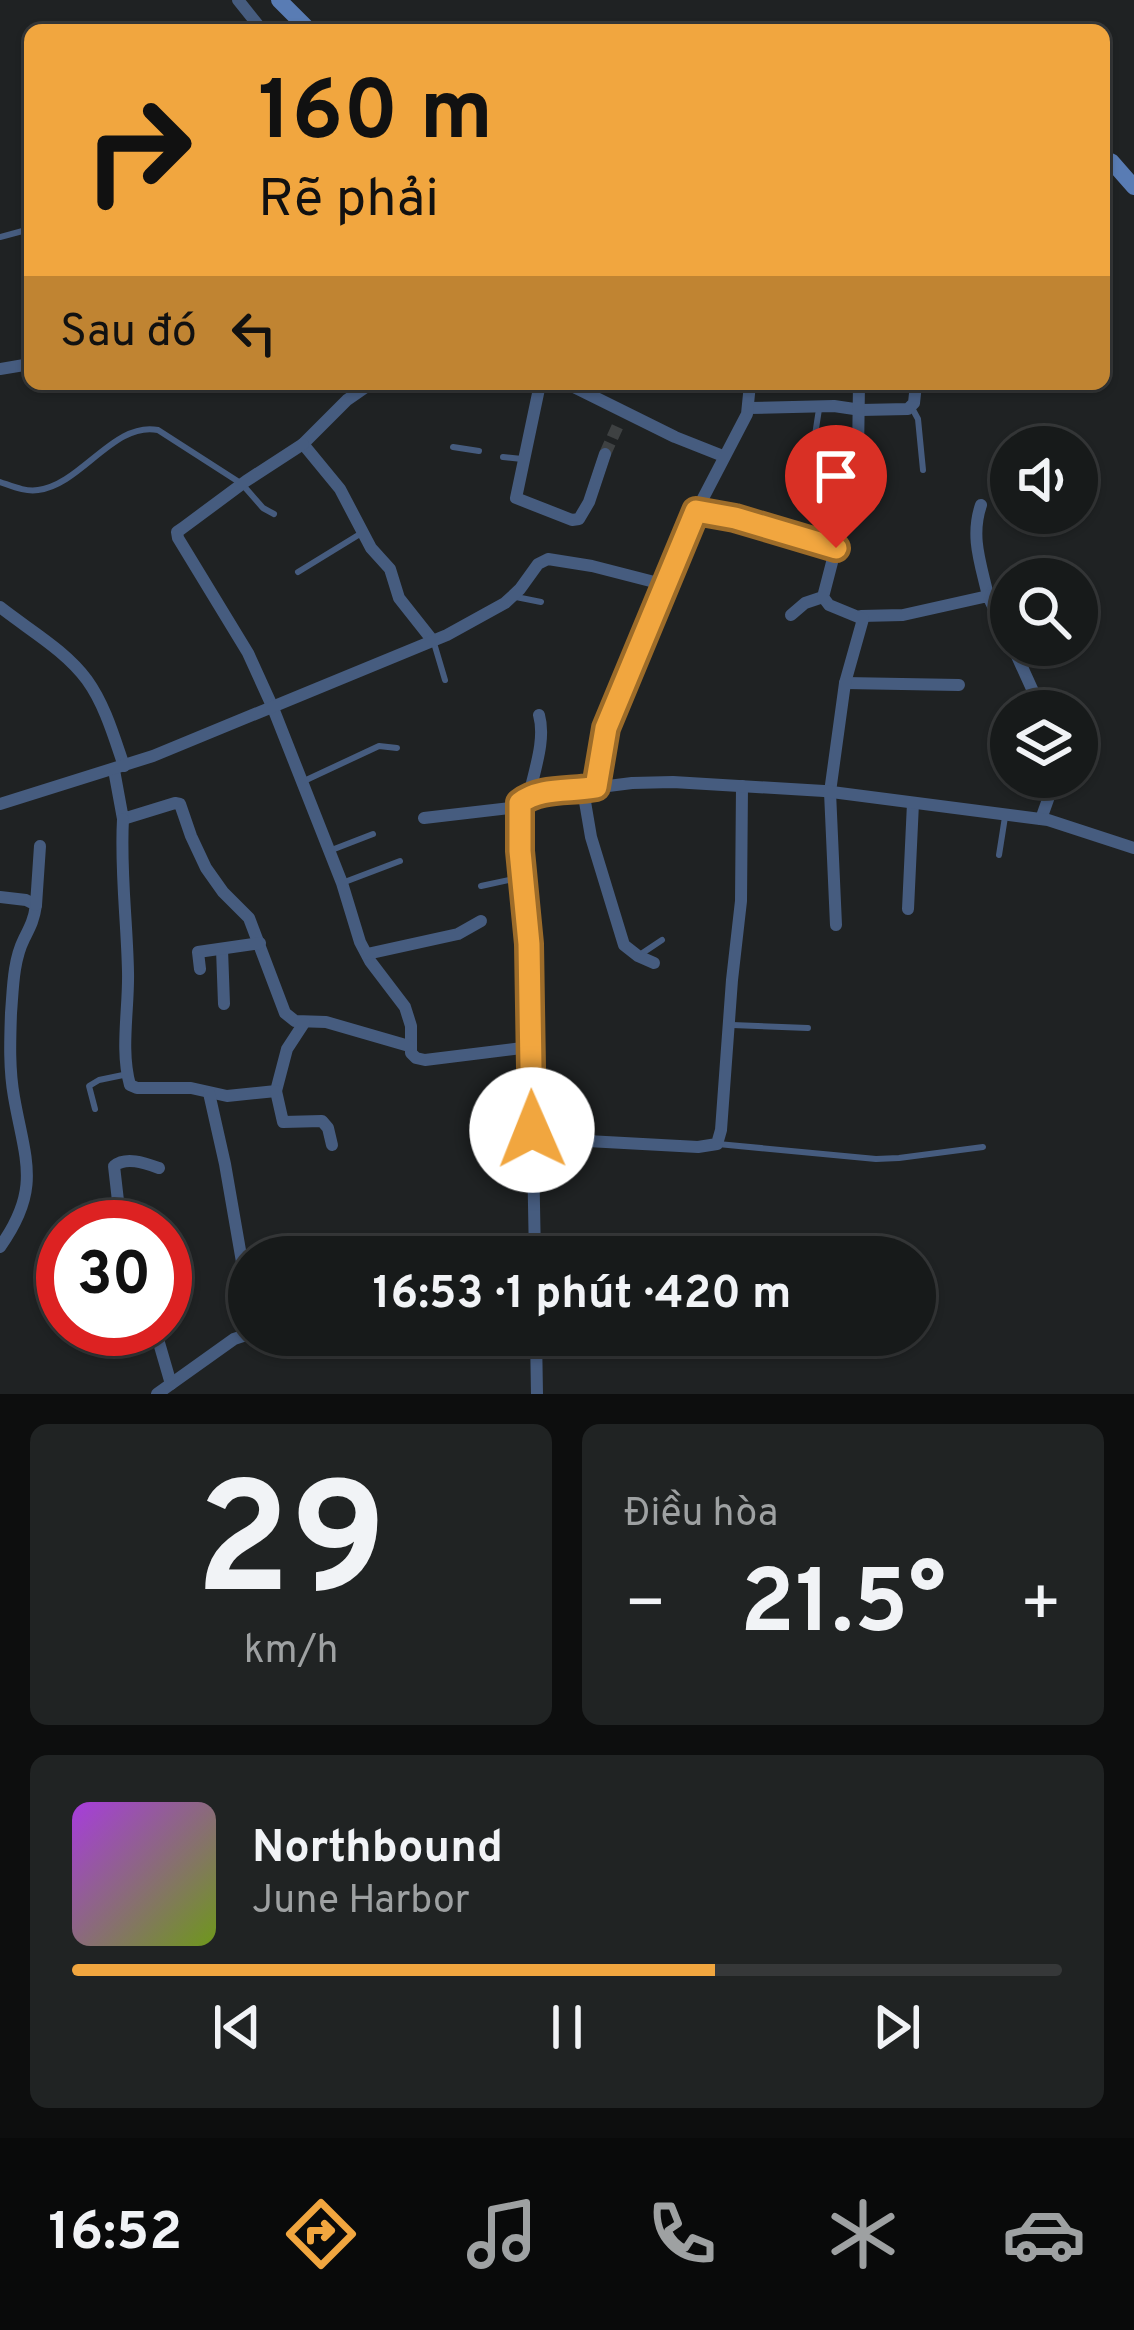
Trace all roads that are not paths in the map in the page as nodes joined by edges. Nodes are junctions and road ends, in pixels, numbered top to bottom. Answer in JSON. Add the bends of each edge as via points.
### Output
{"nodes":[{"id":1,"x":238,"y":0,"type":"edge"},
{"id":2,"x":279,"y":0,"type":"edge"},
{"id":3,"x":257,"y":24,"type":"edge"},
{"id":4,"x":304,"y":24,"type":"edge"},
{"id":5,"x":1110,"y":161,"type":"edge"},
{"id":6,"x":1134,"y":187,"type":"edge"},
{"id":7,"x":361,"y":390,"type":"edge"},
{"id":8,"x":539,"y":390,"type":"edge"},
{"id":9,"x":578,"y":390,"type":"edge"},
{"id":10,"x":750,"y":390,"type":"edge"},
{"id":11,"x":860,"y":390,"type":"edge"},
{"id":12,"x":915,"y":390,"type":"edge"},
{"id":13,"x":820,"y":406,"type":"junction"},
{"id":14,"x":748,"y":408,"type":"junction"},
{"id":15,"x":912,"y":408,"type":"junction"},
{"id":16,"x":861,"y":410,"type":"junction"},
{"id":17,"x":303,"y":444,"type":"junction"},
{"id":18,"x":453,"y":447,"type":"dead end"},
{"id":19,"x":479,"y":451,"type":"dead end"},
{"id":20,"x":605,"y":454,"type":"tunnel mouth"},
{"id":21,"x":812,"y":454,"type":"dead end"},
{"id":22,"x":723,"y":456,"type":"junction"},
{"id":23,"x":503,"y":457,"type":"dead end"},
{"id":24,"x":522,"y":459,"type":"junction"},
{"id":25,"x":923,"y":470,"type":"dead end"},
{"id":26,"x":0,"y":482,"type":"edge"},
{"id":27,"x":242,"y":484,"type":"junction"},
{"id":28,"x":981,"y":505,"type":"dead end"},
{"id":29,"x":696,"y":511,"type":"junction"},
{"id":30,"x":274,"y":514,"type":"dead end"},
{"id":31,"x":363,"y":532,"type":"junction"},
{"id":32,"x":836,"y":548,"type":"junction"},
{"id":33,"x":298,"y":572,"type":"dead end"},
{"id":34,"x":666,"y":585,"type":"junction"},
{"id":35,"x":512,"y":596,"type":"junction"},
{"id":36,"x":988,"y":596,"type":"junction"},
{"id":37,"x":823,"y":597,"type":"junction"},
{"id":38,"x":990,"y":600,"type":"edge"},
{"id":39,"x":541,"y":602,"type":"dead end"},
{"id":40,"x":0,"y":607,"type":"edge"},
{"id":41,"x":791,"y":615,"type":"dead end"},
{"id":42,"x":861,"y":616,"type":"junction"},
{"id":43,"x":433,"y":641,"type":"junction"},
{"id":44,"x":446,"y":680,"type":"dead end"},
{"id":45,"x":844,"y":682,"type":"junction"},
{"id":46,"x":959,"y":685,"type":"dead end"},
{"id":47,"x":273,"y":708,"type":"junction"},
{"id":48,"x":538,"y":715,"type":"dead end"},
{"id":49,"x":397,"y":748,"type":"dead end"},
{"id":50,"x":119,"y":768,"type":"junction"},
{"id":51,"x":301,"y":782,"type":"junction"},
{"id":52,"x":742,"y":786,"type":"junction"},
{"id":53,"x":589,"y":788,"type":"junction"},
{"id":54,"x":830,"y":792,"type":"junction"},
{"id":55,"x":1048,"y":798,"type":"edge"},
{"id":56,"x":524,"y":801,"type":"junction"},
{"id":57,"x":913,"y":802,"type":"junction"},
{"id":58,"x":0,"y":804,"type":"edge"},
{"id":59,"x":1006,"y":813,"type":"junction"},
{"id":60,"x":424,"y":818,"type":"dead end"},
{"id":61,"x":123,"y":819,"type":"junction"},
{"id":62,"x":1041,"y":819,"type":"junction"},
{"id":63,"x":373,"y":834,"type":"dead end"},
{"id":64,"x":40,"y":845,"type":"dead end"},
{"id":65,"x":1134,"y":848,"type":"edge"},
{"id":66,"x":329,"y":851,"type":"junction"},
{"id":67,"x":1000,"y":855,"type":"dead end"},
{"id":68,"x":400,"y":861,"type":"dead end"},
{"id":69,"x":523,"y":877,"type":"junction"},
{"id":70,"x":342,"y":883,"type":"junction"},
{"id":71,"x":481,"y":886,"type":"dead end"},
{"id":72,"x":0,"y":897,"type":"edge"},
{"id":73,"x":36,"y":905,"type":"junction"},
{"id":74,"x":908,"y":909,"type":"dead end"},
{"id":75,"x":481,"y":921,"type":"dead end"},
{"id":76,"x":836,"y":925,"type":"dead end"},
{"id":77,"x":662,"y":940,"type":"dead end"},
{"id":78,"x":260,"y":943,"type":"junction"},
{"id":79,"x":223,"y":949,"type":"junction"},
{"id":80,"x":367,"y":953,"type":"junction"},
{"id":81,"x":638,"y":956,"type":"junction"},
{"id":82,"x":654,"y":963,"type":"dead end"},
{"id":83,"x":200,"y":969,"type":"dead end"},
{"id":84,"x":224,"y":1004,"type":"dead end"},
{"id":85,"x":304,"y":1023,"type":"junction"},
{"id":86,"x":728,"y":1025,"type":"junction"},
{"id":87,"x":808,"y":1028,"type":"dead end"},
{"id":88,"x":409,"y":1046,"type":"junction"},
{"id":89,"x":530,"y":1047,"type":"junction"},
{"id":90,"x":128,"y":1074,"type":"junction"},
{"id":91,"x":276,"y":1091,"type":"junction"},
{"id":92,"x":209,"y":1093,"type":"junction"},
{"id":93,"x":16,"y":1105,"type":"junction"},
{"id":94,"x":0,"y":1106,"type":"edge"},
{"id":95,"x":95,"y":1109,"type":"dead end"},
{"id":96,"x":532,"y":1138,"type":"junction"},
{"id":97,"x":717,"y":1144,"type":"junction"},
{"id":98,"x":332,"y":1145,"type":"dead end"},
{"id":99,"x":983,"y":1147,"type":"dead end"},
{"id":100,"x":159,"y":1168,"type":"dead end"},
{"id":101,"x":118,"y":1200,"type":"edge"},
{"id":102,"x":239,"y":1236,"type":"edge"},
{"id":103,"x":535,"y":1236,"type":"edge"},
{"id":104,"x":0,"y":1247,"type":"edge"},
{"id":105,"x":228,"y":1344,"type":"edge"},
{"id":106,"x":163,"y":1356,"type":"edge"},
{"id":107,"x":536,"y":1356,"type":"edge"},
{"id":108,"x":171,"y":1384,"type":"junction"},
{"id":109,"x":157,"y":1394,"type":"edge"},
{"id":110,"x":537,"y":1394,"type":"edge"}],
"edges":[{"from":1,"to":3,"type":"street"},
{"from":2,"to":4,"type":"street"},
{"from":5,"to":6,"type":"street"},
{"from":7,"to":17,"type":"street"},
{"from":8,"to":24,"type":"street"},
{"from":9,"to":22,"type":"street","via":[[622,417]]},
{"from":10,"to":14,"type":"street"},
{"from":11,"to":16,"type":"street"},
{"from":12,"to":15,"type":"street"},
{"from":13,"to":14,"type":"street"},
{"from":13,"to":16,"type":"street"},
{"from":13,"to":21,"type":"lane"},
{"from":14,"to":22,"type":"street"},
{"from":15,"to":16,"type":"street"},
{"from":15,"to":25,"type":"lane"},
{"from":16,"to":32,"type":"street"},
{"from":17,"to":27,"type":"street"},
{"from":17,"to":31,"type":"street"},
{"from":18,"to":19,"type":"lane"},
{"from":20,"to":24,"type":"street","via":[[589,502],[572,520],[516,498]]},
{"from":22,"to":29,"type":"street"},
{"from":23,"to":24,"type":"lane"},
{"from":26,"to":27,"type":"lane","via":[[46,489],[148,428]]},
{"from":27,"to":30,"type":"lane"},
{"from":27,"to":47,"type":"street","via":[[178,538]]},
{"from":28,"to":36,"type":"street","via":[[975,537]]},
{"from":29,"to":32,"type":"street"},
{"from":29,"to":34,"type":"street"},
{"from":31,"to":33,"type":"lane"},
{"from":31,"to":43,"type":"street"},
{"from":32,"to":37,"type":"street"},
{"from":34,"to":35,"type":"street","via":[[548,559]]},
{"from":34,"to":53,"type":"street"},
{"from":35,"to":39,"type":"lane"},
{"from":35,"to":43,"type":"street"},
{"from":36,"to":38,"type":"street"},
{"from":36,"to":42,"type":"street"},
{"from":37,"to":41,"type":"street"},
{"from":37,"to":42,"type":"street"},
{"from":40,"to":50,"type":"street","via":[[84,676],[104,711]]},
{"from":42,"to":45,"type":"street"},
{"from":43,"to":44,"type":"lane"},
{"from":43,"to":47,"type":"street"},
{"from":45,"to":46,"type":"street"},
{"from":45,"to":54,"type":"street"},
{"from":47,"to":50,"type":"street"},
{"from":47,"to":51,"type":"street"},
{"from":48,"to":56,"type":"street","via":[[540,741]]},
{"from":49,"to":51,"type":"lane","via":[[379,746]]},
{"from":50,"to":58,"type":"street"},
{"from":50,"to":61,"type":"street"},
{"from":51,"to":66,"type":"street"},
{"from":52,"to":53,"type":"street"},
{"from":52,"to":54,"type":"street"},
{"from":52,"to":86,"type":"street"},
{"from":53,"to":56,"type":"street"},
{"from":53,"to":81,"type":"street","via":[[591,837],[624,945]]},
{"from":54,"to":57,"type":"street"},
{"from":54,"to":76,"type":"street"},
{"from":55,"to":62,"type":"street"},
{"from":56,"to":60,"type":"street"},
{"from":56,"to":69,"type":"street"},
{"from":57,"to":59,"type":"street"},
{"from":57,"to":74,"type":"street"},
{"from":59,"to":62,"type":"street"},
{"from":59,"to":67,"type":"lane"},
{"from":61,"to":78,"type":"street","via":[[180,804],[206,868]]},
{"from":61,"to":90,"type":"street"},
{"from":62,"to":65,"type":"street"},
{"from":63,"to":66,"type":"lane"},
{"from":64,"to":73,"type":"street"},
{"from":66,"to":70,"type":"street"},
{"from":68,"to":70,"type":"lane"},
{"from":69,"to":71,"type":"lane"},
{"from":69,"to":89,"type":"street"},
{"from":70,"to":80,"type":"street"},
{"from":72,"to":73,"type":"street"},
{"from":73,"to":93,"type":"street","via":[[16,965]]},
{"from":75,"to":80,"type":"street","via":[[458,934]]},
{"from":77,"to":81,"type":"lane"},
{"from":78,"to":79,"type":"street"},
{"from":78,"to":85,"type":"street","via":[[284,1013]]},
{"from":79,"to":83,"type":"street","via":[[198,952]]},
{"from":79,"to":84,"type":"street"},
{"from":80,"to":88,"type":"street","via":[[406,1007]]},
{"from":81,"to":82,"type":"street"},
{"from":85,"to":88,"type":"street"},
{"from":85,"to":91,"type":"street"},
{"from":86,"to":87,"type":"lane"},
{"from":86,"to":97,"type":"street"},
{"from":88,"to":89,"type":"street","via":[[425,1060]]},
{"from":89,"to":96,"type":"street"},
{"from":90,"to":92,"type":"street","via":[[137,1088]]},
{"from":90,"to":95,"type":"lane","via":[[89,1086]]},
{"from":91,"to":92,"type":"street"},
{"from":91,"to":98,"type":"street","via":[[283,1122],[322,1121]]},
{"from":92,"to":102,"type":"street"},
{"from":93,"to":94,"type":"street"},
{"from":93,"to":104,"type":"street","via":[[28,1181]]},
{"from":96,"to":97,"type":"street"},
{"from":96,"to":103,"type":"street"},
{"from":97,"to":99,"type":"lane","via":[[876,1159]]},
{"from":100,"to":101,"type":"street","via":[[117,1162]]},
{"from":105,"to":108,"type":"street"},
{"from":106,"to":108,"type":"street"},
{"from":107,"to":110,"type":"street"},
{"from":108,"to":109,"type":"street"}]}
